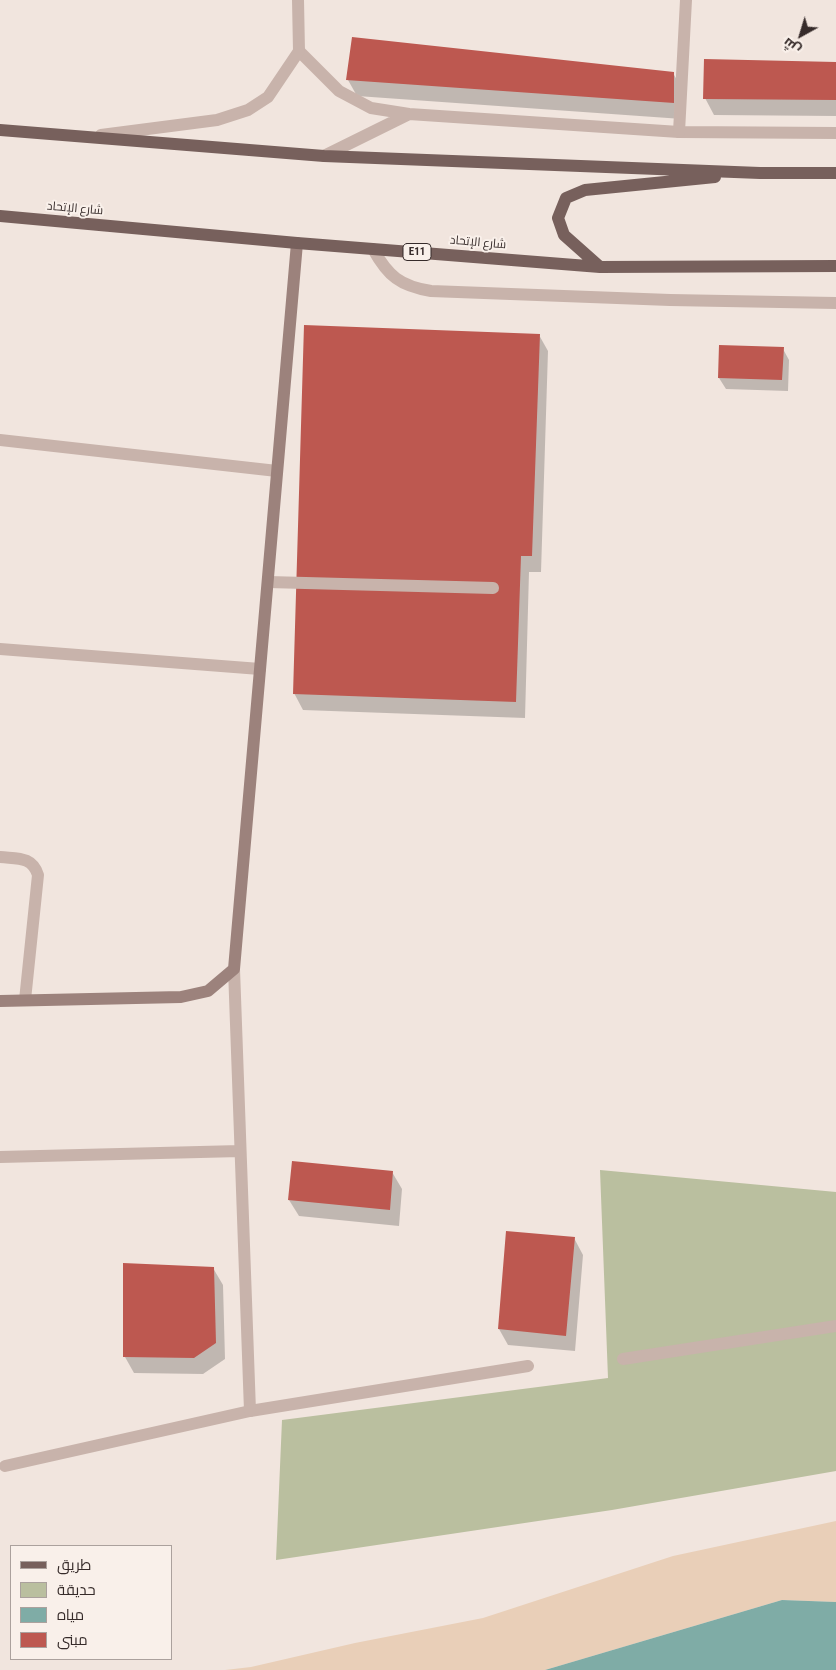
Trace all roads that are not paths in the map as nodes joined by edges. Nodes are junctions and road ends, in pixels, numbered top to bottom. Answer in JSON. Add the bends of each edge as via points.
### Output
{"nodes":[{"id":1,"x":298,"y":0,"type":"edge"},
{"id":2,"x":686,"y":0,"type":"edge"},
{"id":3,"x":299,"y":52,"type":"junction"},
{"id":4,"x":409,"y":114,"type":"junction"},
{"id":5,"x":0,"y":130,"type":"edge"},
{"id":6,"x":680,"y":132,"type":"junction"},
{"id":7,"x":836,"y":133,"type":"edge"},
{"id":8,"x":84,"y":137,"type":"junction"},
{"id":9,"x":324,"y":156,"type":"junction"},
{"id":10,"x":836,"y":172,"type":"edge"},
{"id":11,"x":760,"y":173,"type":"junction"},
{"id":12,"x":0,"y":216,"type":"edge"},
{"id":13,"x":297,"y":243,"type":"junction"},
{"id":14,"x":373,"y":249,"type":"junction"},
{"id":15,"x":836,"y":266,"type":"edge"},
{"id":16,"x":600,"y":267,"type":"junction"},
{"id":17,"x":836,"y":303,"type":"edge"},
{"id":18,"x":0,"y":440,"type":"edge"},
{"id":19,"x":277,"y":471,"type":"junction"},
{"id":20,"x":268,"y":582,"type":"junction"},
{"id":21,"x":493,"y":588,"type":"dead end"},
{"id":22,"x":0,"y":649,"type":"edge"},
{"id":23,"x":260,"y":669,"type":"junction"},
{"id":24,"x":0,"y":857,"type":"edge"},
{"id":25,"x":234,"y":969,"type":"junction"},
{"id":26,"x":25,"y":1000,"type":"junction"},
{"id":27,"x":0,"y":1001,"type":"edge"},
{"id":28,"x":240,"y":1151,"type":"junction"},
{"id":29,"x":0,"y":1157,"type":"edge"},
{"id":30,"x":836,"y":1326,"type":"edge"},
{"id":31,"x":623,"y":1358,"type":"dead end"},
{"id":32,"x":528,"y":1366,"type":"dead end"},
{"id":33,"x":250,"y":1411,"type":"junction"},
{"id":34,"x":5,"y":1466,"type":"dead end"}],
"edges":[{"from":1,"to":3,"type":"street"},
{"from":2,"to":6,"type":"street"},
{"from":3,"to":4,"type":"street","via":[[339,91],[371,108]]},
{"from":3,"to":8,"type":"street","via":[[268,98],[248,110],[217,120]]},
{"from":4,"to":6,"type":"street"},
{"from":4,"to":9,"type":"street"},
{"from":5,"to":8,"type":"main road"},
{"from":6,"to":7,"type":"street"},
{"from":8,"to":9,"type":"main road"},
{"from":9,"to":11,"type":"main road"},
{"from":10,"to":11,"type":"main road"},
{"from":11,"to":16,"type":"main road","via":[[585,190],[566,198],[558,218],[564,236]]},
{"from":12,"to":13,"type":"main road","name":"شارع الإتحاد","number":"E11"},
{"from":13,"to":14,"type":"main road","name":"شارع الإتحاد","number":"E11"},
{"from":13,"to":19,"type":"street"},
{"from":14,"to":16,"type":"main road","name":"شارع الإتحاد","number":"E11"},
{"from":14,"to":17,"type":"street","via":[[395,278],[412,288],[431,291]]},
{"from":15,"to":16,"type":"main road","name":"شارع الإتحاد","number":"E11"},
{"from":18,"to":19,"type":"street"},
{"from":19,"to":20,"type":"street"},
{"from":20,"to":21,"type":"street"},
{"from":20,"to":23,"type":"street"},
{"from":22,"to":23,"type":"street"},
{"from":23,"to":25,"type":"street"},
{"from":24,"to":26,"type":"street","via":[[26,859],[35,866],[38,875]]},
{"from":25,"to":26,"type":"street","via":[[208,991],[181,996]]},
{"from":25,"to":28,"type":"street"},
{"from":26,"to":27,"type":"street"},
{"from":28,"to":29,"type":"street"},
{"from":28,"to":33,"type":"street"},
{"from":30,"to":31,"type":"street"},
{"from":32,"to":33,"type":"street"},
{"from":33,"to":34,"type":"street"}]}
